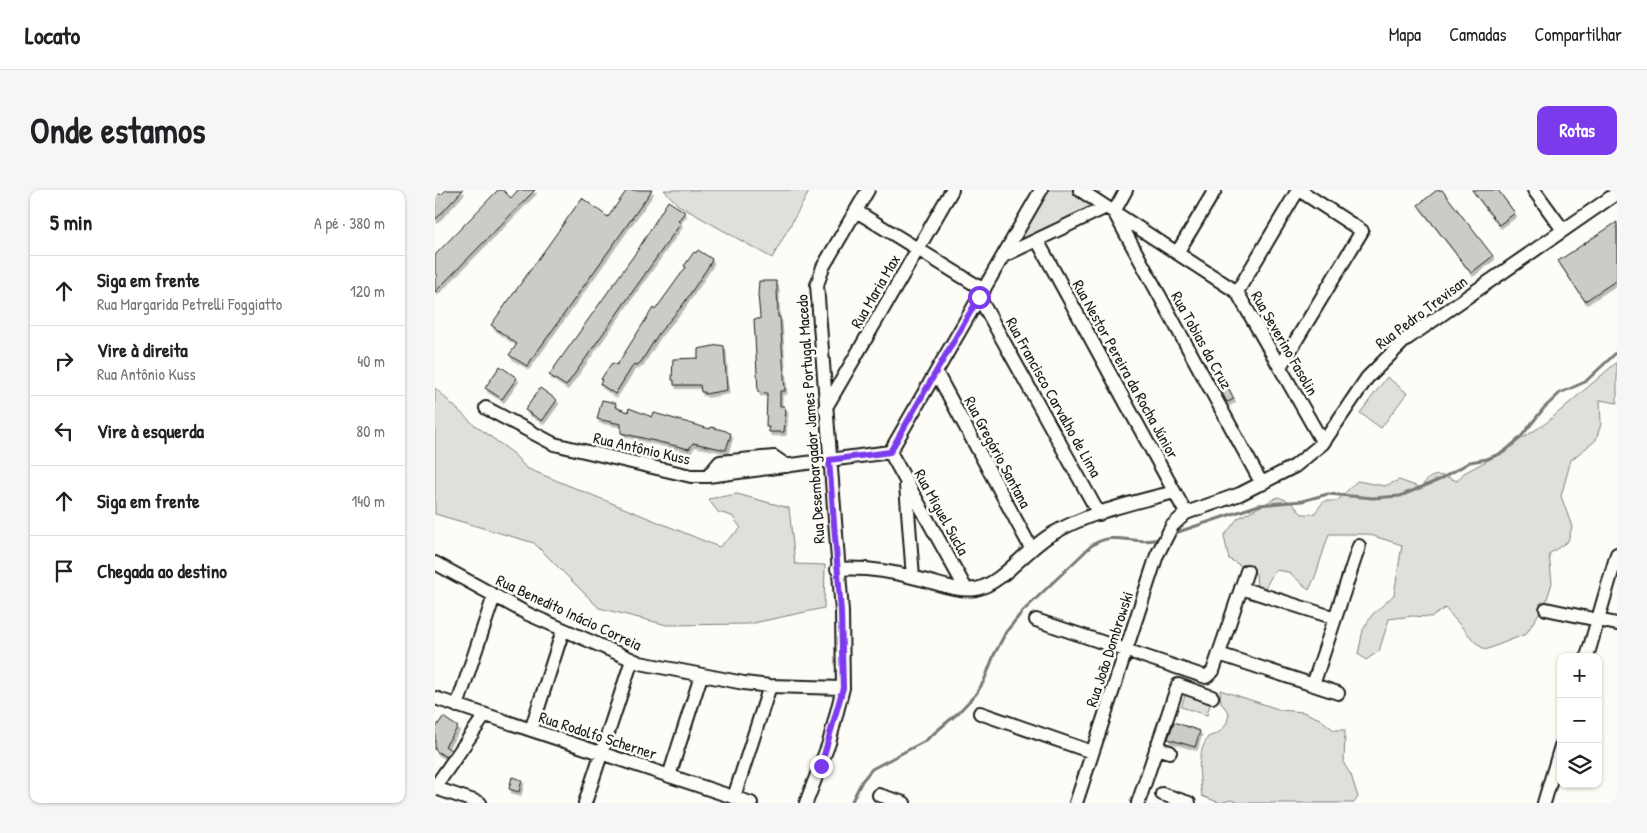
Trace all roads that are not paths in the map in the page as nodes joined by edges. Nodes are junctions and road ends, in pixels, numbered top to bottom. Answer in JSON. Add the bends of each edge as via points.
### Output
{"nodes":[{"id":1,"x":868,"y":190,"type":"edge"},
{"id":2,"x":952,"y":190,"type":"edge"},
{"id":3,"x":1041,"y":190,"type":"edge"},
{"id":4,"x":1080,"y":190,"type":"edge"},
{"id":5,"x":1127,"y":190,"type":"edge"},
{"id":6,"x":1215,"y":190,"type":"edge"},
{"id":7,"x":1298,"y":190,"type":"edge"},
{"id":8,"x":1534,"y":190,"type":"edge"},
{"id":9,"x":1617,"y":193,"type":"edge"},
{"id":10,"x":1110,"y":209,"type":"junction"},
{"id":11,"x":856,"y":211,"type":"junction"},
{"id":12,"x":1563,"y":230,"type":"junction"},
{"id":13,"x":1037,"y":240,"type":"junction"},
{"id":14,"x":918,"y":249,"type":"junction"},
{"id":15,"x":1177,"y":253,"type":"junction"},
{"id":16,"x":1003,"y":256,"type":"junction"},
{"id":17,"x":1237,"y":292,"type":"junction"},
{"id":18,"x":981,"y":293,"type":"junction"},
{"id":19,"x":1280,"y":368,"type":"junction"},
{"id":20,"x":936,"y":372,"type":"junction"},
{"id":21,"x":486,"y":408,"type":"dead end"},
{"id":22,"x":825,"y":409,"type":"junction"},
{"id":23,"x":1323,"y":443,"type":"junction"},
{"id":24,"x":890,"y":452,"type":"junction"},
{"id":25,"x":829,"y":460,"type":"junction"},
{"id":26,"x":905,"y":480,"type":"junction"},
{"id":27,"x":1262,"y":484,"type":"junction"},
{"id":28,"x":1174,"y":492,"type":"junction"},
{"id":29,"x":1099,"y":514,"type":"junction"},
{"id":30,"x":1185,"y":514,"type":"junction"},
{"id":31,"x":1359,"y":546,"type":"dead end"},
{"id":32,"x":1031,"y":548,"type":"junction"},
{"id":33,"x":1617,"y":554,"type":"edge"},
{"id":34,"x":435,"y":563,"type":"edge"},
{"id":35,"x":837,"y":569,"type":"junction"},
{"id":36,"x":1247,"y":571,"type":"dead end"},
{"id":37,"x":913,"y":577,"type":"junction"},
{"id":38,"x":1241,"y":588,"type":"junction"},
{"id":39,"x":967,"y":589,"type":"junction"},
{"id":40,"x":494,"y":596,"type":"junction"},
{"id":41,"x":1546,"y":609,"type":"dead end"},
{"id":42,"x":1335,"y":618,"type":"junction"},
{"id":43,"x":1037,"y":620,"type":"dead end"},
{"id":44,"x":1598,"y":620,"type":"junction"},
{"id":45,"x":1617,"y":624,"type":"edge"},
{"id":46,"x":563,"y":630,"type":"junction"},
{"id":47,"x":1126,"y":648,"type":"junction"},
{"id":48,"x":1588,"y":653,"type":"edge"},
{"id":49,"x":1219,"y":654,"type":"junction"},
{"id":50,"x":632,"y":660,"type":"junction"},
{"id":51,"x":701,"y":676,"type":"junction"},
{"id":52,"x":1313,"y":685,"type":"junction"},
{"id":53,"x":770,"y":686,"type":"junction"},
{"id":54,"x":843,"y":688,"type":"junction"},
{"id":55,"x":1338,"y":693,"type":"dead end"},
{"id":56,"x":1212,"y":697,"type":"dead end"},
{"id":57,"x":435,"y":698,"type":"edge"},
{"id":58,"x":457,"y":706,"type":"junction"},
{"id":59,"x":980,"y":713,"type":"dead end"},
{"id":60,"x":485,"y":715,"type":"junction"},
{"id":61,"x":531,"y":730,"type":"junction"},
{"id":62,"x":1156,"y":748,"type":"junction"},
{"id":63,"x":1092,"y":752,"type":"junction"},
{"id":64,"x":1170,"y":752,"type":"dead end"},
{"id":65,"x":601,"y":754,"type":"junction"},
{"id":66,"x":1557,"y":759,"type":"edge"},
{"id":67,"x":669,"y":776,"type":"junction"},
{"id":68,"x":435,"y":787,"type":"edge"},
{"id":69,"x":1162,"y":794,"type":"dead end"},
{"id":70,"x":879,"y":795,"type":"dead end"},
{"id":71,"x":734,"y":797,"type":"junction"},
{"id":72,"x":481,"y":803,"type":"edge"},
{"id":73,"x":585,"y":803,"type":"edge"},
{"id":74,"x":751,"y":803,"type":"edge"},
{"id":75,"x":806,"y":803,"type":"edge"},
{"id":76,"x":904,"y":803,"type":"edge"},
{"id":77,"x":1075,"y":803,"type":"edge"},
{"id":78,"x":1138,"y":803,"type":"edge"},
{"id":79,"x":1189,"y":803,"type":"edge"},
{"id":80,"x":1544,"y":803,"type":"edge"}],
"edges":[{"from":1,"to":11,"type":"street","name":"Rua Desembargador James Portugal Macedo"},
{"from":2,"to":14,"type":"street","name":"Rua Maria Max"},
{"from":3,"to":16,"type":"street"},
{"from":4,"to":10,"type":"street","name":"Rua Severino Fasolin"},
{"from":5,"to":10,"type":"street"},
{"from":6,"to":15,"type":"street"},
{"from":7,"to":17,"type":"street"},
{"from":7,"to":19,"type":"street","via":[[1362,231]]},
{"from":8,"to":12,"type":"street"},
{"from":9,"to":12,"type":"street","name":"Rua Pedro Trevisan"},
{"from":10,"to":13,"type":"street"},
{"from":10,"to":15,"type":"street","name":"Rua Severino Fasolin"},
{"from":10,"to":27,"type":"street","name":"Rua Tobias da Cruz"},
{"from":11,"to":14,"type":"street","name":"Rua Francisco Carvalho de Lima"},
{"from":11,"to":22,"type":"street","name":"Rua Desembargador James Portugal Macedo","via":[[817,284]]},
{"from":12,"to":23,"type":"street","name":"Rua Pedro Trevisan","via":[[1393,351],[1367,378]]},
{"from":13,"to":16,"type":"street"},
{"from":13,"to":28,"type":"street","name":"Rua Nestor Pereira da Rocha Júnior"},
{"from":14,"to":18,"type":"street","name":"Rua Francisco Carvalho de Lima"},
{"from":14,"to":22,"type":"street","name":"Rua Maria Max"},
{"from":15,"to":17,"type":"street","name":"Rua Severino Fasolin"},
{"from":16,"to":18,"type":"street"},
{"from":17,"to":19,"type":"street","name":"Rua Severino Fasolin"},
{"from":18,"to":20,"type":"street"},
{"from":18,"to":29,"type":"street","name":"Rua Francisco Carvalho de Lima"},
{"from":19,"to":23,"type":"street","name":"Rua Severino Fasolin"},
{"from":20,"to":24,"type":"street"},
{"from":20,"to":32,"type":"street","name":"Rua Gregório Santana"},
{"from":21,"to":25,"type":"street","name":"Rua Antônio Kuss","via":[[554,444],[691,476]]},
{"from":22,"to":25,"type":"street","name":"Rua Desembargador James Portugal Macedo"},
{"from":23,"to":27,"type":"street","name":"Rua Pedro Trevisan","via":[[1295,466]]},
{"from":24,"to":25,"type":"street","name":"Rua Antônio Kuss"},
{"from":24,"to":26,"type":"street","name":"Rua Miguel Sucla"},
{"from":25,"to":35,"type":"street","name":"Rua Desembargador James Portugal Macedo"},
{"from":26,"to":37,"type":"street"},
{"from":26,"to":39,"type":"street","name":"Rua Miguel Sucla"},
{"from":27,"to":30,"type":"street","name":"Rua Pedro Trevisan"},
{"from":28,"to":29,"type":"street"},
{"from":28,"to":30,"type":"street","name":"Rua Nestor Pereira da Rocha Júnior"},
{"from":29,"to":32,"type":"street","via":[[1062,528]]},
{"from":30,"to":47,"type":"street","name":"Rua João Dombrowski","via":[[1169,529],[1161,547]]},
{"from":31,"to":42,"type":"street"},
{"from":32,"to":39,"type":"street","via":[[991,582],[983,587]]},
{"from":33,"to":44,"type":"street"},
{"from":34,"to":40,"type":"street","name":"Rua Benedito Inácio Correia"},
{"from":35,"to":37,"type":"street","via":[[870,569]]},
{"from":35,"to":54,"type":"street","name":"Rua Desembargador James Portugal Macedo"},
{"from":36,"to":38,"type":"street"},
{"from":37,"to":39,"type":"street"},
{"from":38,"to":42,"type":"street"},
{"from":38,"to":49,"type":"street"},
{"from":40,"to":46,"type":"street","name":"Rua Benedito Inácio Correia"},
{"from":40,"to":58,"type":"street"},
{"from":41,"to":44,"type":"street"},
{"from":42,"to":52,"type":"street"},
{"from":43,"to":47,"type":"street"},
{"from":44,"to":45,"type":"street"},
{"from":44,"to":48,"type":"street"},
{"from":46,"to":50,"type":"street","name":"Rua Benedito Inácio Correia"},
{"from":46,"to":61,"type":"street"},
{"from":47,"to":49,"type":"street","via":[[1206,677]]},
{"from":47,"to":63,"type":"street","name":"Rua João Dombrowski"},
{"from":49,"to":52,"type":"street"},
{"from":50,"to":51,"type":"street","name":"Rua Benedito Inácio Correia"},
{"from":50,"to":65,"type":"street"},
{"from":51,"to":53,"type":"street","name":"Rua Benedito Inácio Correia"},
{"from":51,"to":67,"type":"street"},
{"from":52,"to":55,"type":"street"},
{"from":53,"to":54,"type":"street","name":"Rua Benedito Inácio Correia"},
{"from":53,"to":71,"type":"street"},
{"from":54,"to":75,"type":"street","name":"Rua Desembargador James Portugal Macedo","via":[[829,743]]},
{"from":56,"to":62,"type":"street","via":[[1177,685]]},
{"from":57,"to":58,"type":"street","name":"Rua Rodolfo Scherner"},
{"from":58,"to":60,"type":"street","name":"Rua Rodolfo Scherner"},
{"from":59,"to":63,"type":"street"},
{"from":60,"to":61,"type":"street","name":"Rua Rodolfo Scherner"},
{"from":60,"to":68,"type":"street"},
{"from":61,"to":65,"type":"street","name":"Rua Rodolfo Scherner"},
{"from":62,"to":64,"type":"street"},
{"from":62,"to":78,"type":"street"},
{"from":63,"to":77,"type":"street","name":"Rua João Dombrowski"},
{"from":65,"to":67,"type":"street","name":"Rua Rodolfo Scherner"},
{"from":65,"to":73,"type":"street"},
{"from":66,"to":80,"type":"street"},
{"from":67,"to":71,"type":"street","name":"Rua Rodolfo Scherner"},
{"from":68,"to":72,"type":"street"},
{"from":69,"to":79,"type":"street"},
{"from":70,"to":76,"type":"street"},
{"from":71,"to":74,"type":"street","name":"Rua Rodolfo Scherner"}]}
